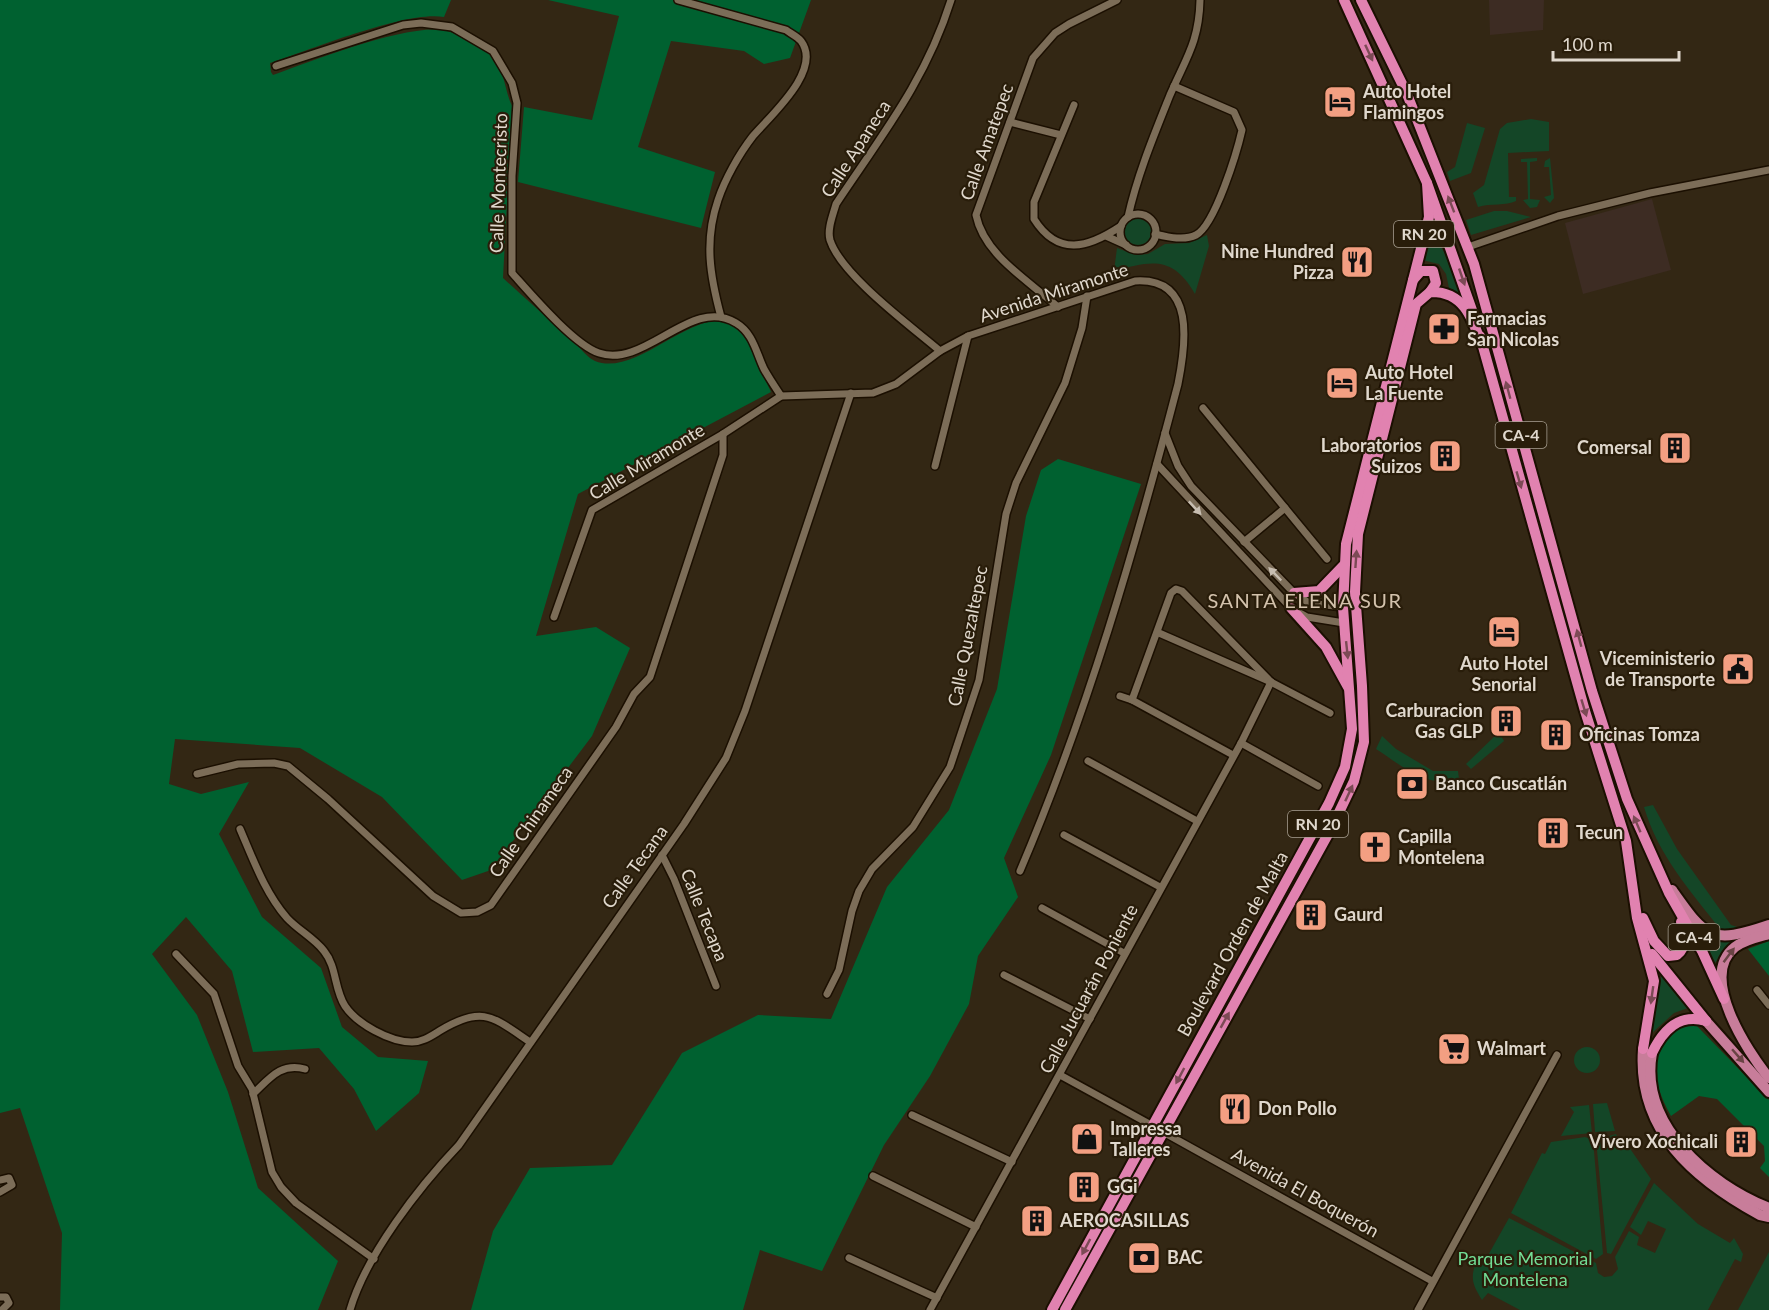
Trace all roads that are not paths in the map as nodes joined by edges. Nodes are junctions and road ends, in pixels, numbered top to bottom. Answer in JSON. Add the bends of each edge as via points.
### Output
{"nodes":[{"id":1,"x":678,"y":0,"type":"edge"},
{"id":2,"x":951,"y":0,"type":"edge"},
{"id":3,"x":1117,"y":0,"type":"edge"},
{"id":4,"x":1200,"y":0,"type":"edge"},
{"id":5,"x":1344,"y":0,"type":"edge"},
{"id":6,"x":1361,"y":0,"type":"edge"},
{"id":7,"x":276,"y":66,"type":"dead end"},
{"id":8,"x":1174,"y":86,"type":"junction"},
{"id":9,"x":1074,"y":105,"type":"dead end"},
{"id":10,"x":1010,"y":122,"type":"junction"},
{"id":11,"x":1061,"y":135,"type":"junction"},
{"id":12,"x":1769,"y":170,"type":"edge"},
{"id":13,"x":1427,"y":183,"type":"junction"},
{"id":14,"x":1132,"y":196,"type":"junction"},
{"id":15,"x":1128,"y":217,"type":"junction"},
{"id":16,"x":1148,"y":217,"type":"junction"},
{"id":17,"x":1121,"y":226,"type":"junction"},
{"id":18,"x":1155,"y":234,"type":"junction"},
{"id":19,"x":1106,"y":236,"type":"junction"},
{"id":20,"x":1128,"y":246,"type":"junction"},
{"id":21,"x":1468,"y":247,"type":"junction"},
{"id":22,"x":1411,"y":285,"type":"junction"},
{"id":23,"x":1430,"y":292,"type":"junction"},
{"id":24,"x":1087,"y":296,"type":"junction"},
{"id":25,"x":1058,"y":307,"type":"junction"},
{"id":26,"x":721,"y":317,"type":"junction"},
{"id":27,"x":968,"y":336,"type":"junction"},
{"id":28,"x":1481,"y":343,"type":"junction"},
{"id":29,"x":940,"y":351,"type":"junction"},
{"id":30,"x":851,"y":393,"type":"junction"},
{"id":31,"x":781,"y":396,"type":"junction"},
{"id":32,"x":1203,"y":408,"type":"dead end"},
{"id":33,"x":1166,"y":433,"type":"junction"},
{"id":34,"x":723,"y":434,"type":"junction"},
{"id":35,"x":1157,"y":464,"type":"junction"},
{"id":36,"x":935,"y":466,"type":"dead end"},
{"id":37,"x":1285,"y":508,"type":"junction"},
{"id":38,"x":1244,"y":542,"type":"junction"},
{"id":39,"x":1327,"y":559,"type":"dead end"},
{"id":40,"x":1344,"y":565,"type":"junction"},
{"id":41,"x":1294,"y":593,"type":"junction"},
{"id":42,"x":1343,"y":607,"type":"junction"},
{"id":43,"x":1291,"y":608,"type":"junction"},
{"id":44,"x":554,"y":617,"type":"dead end"},
{"id":45,"x":1344,"y":623,"type":"junction"},
{"id":46,"x":1159,"y":633,"type":"junction"},
{"id":47,"x":1271,"y":681,"type":"junction"},
{"id":48,"x":1351,"y":692,"type":"junction"},
{"id":49,"x":1119,"y":696,"type":"dead end"},
{"id":50,"x":1132,"y":700,"type":"junction"},
{"id":51,"x":1330,"y":713,"type":"dead end"},
{"id":52,"x":1240,"y":743,"type":"junction"},
{"id":53,"x":1233,"y":755,"type":"junction"},
{"id":54,"x":1088,"y":760,"type":"dead end"},
{"id":55,"x":197,"y":774,"type":"dead end"},
{"id":56,"x":1318,"y":786,"type":"dead end"},
{"id":57,"x":1197,"y":821,"type":"junction"},
{"id":58,"x":240,"y":830,"type":"dead end"},
{"id":59,"x":1064,"y":835,"type":"dead end"},
{"id":60,"x":662,"y":855,"type":"junction"},
{"id":61,"x":1020,"y":871,"type":"dead end"},
{"id":62,"x":1662,"y":877,"type":"junction"},
{"id":63,"x":1632,"y":886,"type":"junction"},
{"id":64,"x":1160,"y":887,"type":"junction"},
{"id":65,"x":1669,"y":893,"type":"junction"},
{"id":66,"x":1042,"y":908,"type":"dead end"},
{"id":67,"x":1637,"y":918,"type":"junction"},
{"id":68,"x":1769,"y":925,"type":"edge"},
{"id":69,"x":1769,"y":934,"type":"edge"},
{"id":70,"x":1124,"y":953,"type":"junction"},
{"id":71,"x":176,"y":954,"type":"dead end"},
{"id":72,"x":1004,"y":975,"type":"dead end"},
{"id":73,"x":716,"y":986,"type":"dead end"},
{"id":74,"x":1757,"y":990,"type":"dead end"},
{"id":75,"x":827,"y":994,"type":"dead end"},
{"id":76,"x":1724,"y":999,"type":"junction"},
{"id":77,"x":1769,"y":1005,"type":"edge"},
{"id":78,"x":1089,"y":1019,"type":"junction"},
{"id":79,"x":1706,"y":1021,"type":"junction"},
{"id":80,"x":530,"y":1042,"type":"junction"},
{"id":81,"x":1647,"y":1051,"type":"junction"},
{"id":82,"x":1557,"y":1055,"type":"dead end"},
{"id":83,"x":1645,"y":1068,"type":"junction"},
{"id":84,"x":305,"y":1069,"type":"dead end"},
{"id":85,"x":1060,"y":1075,"type":"junction"},
{"id":86,"x":1769,"y":1078,"type":"edge"},
{"id":87,"x":1769,"y":1092,"type":"edge"},
{"id":88,"x":253,"y":1094,"type":"junction"},
{"id":89,"x":912,"y":1115,"type":"dead end"},
{"id":90,"x":1153,"y":1126,"type":"junction"},
{"id":91,"x":1163,"y":1132,"type":"junction"},
{"id":92,"x":1012,"y":1162,"type":"junction"},
{"id":93,"x":873,"y":1176,"type":"dead end"},
{"id":94,"x":0,"y":1180,"type":"edge"},
{"id":95,"x":0,"y":1192,"type":"edge"},
{"id":96,"x":1769,"y":1208,"type":"edge"},
{"id":97,"x":1769,"y":1217,"type":"edge"},
{"id":98,"x":976,"y":1227,"type":"junction"},
{"id":99,"x":849,"y":1258,"type":"dead end"},
{"id":100,"x":374,"y":1259,"type":"junction"},
{"id":101,"x":1432,"y":1281,"type":"junction"},
{"id":102,"x":0,"y":1297,"type":"edge"},
{"id":103,"x":937,"y":1298,"type":"junction"},
{"id":104,"x":2,"y":1310,"type":"edge"},
{"id":105,"x":350,"y":1310,"type":"edge"},
{"id":106,"x":930,"y":1310,"type":"edge"},
{"id":107,"x":1052,"y":1310,"type":"edge"},
{"id":108,"x":1065,"y":1310,"type":"edge"},
{"id":109,"x":1418,"y":1310,"type":"edge"}],
"edges":[{"from":1,"to":26,"type":"street","via":[[786,30],[801,41],[806,55],[802,77],[752,138],[718,200],[712,225],[710,277]]},
{"from":2,"to":29,"type":"street","name":"Calle Apaneca","via":[[920,80],[836,204],[830,238],[846,265],[879,299]]},
{"from":3,"to":10,"type":"street","name":"Calle Amatepec","via":[[1069,24],[1033,58]]},
{"from":4,"to":8,"type":"street","via":[[1198,32]]},
{"from":5,"to":13,"type":"highway","number":"CA-4","one_way":true},
{"from":21,"to":6,"type":"highway","number":"CA-4","one_way":true,"via":[[1407,94]]},
{"from":7,"to":26,"type":"street","name":"Calle Montecristo","via":[[403,25],[440,23],[465,32],[493,51],[513,83],[517,103],[512,273],[536,300],[590,349],[613,355],[642,348],[702,318]]},
{"from":8,"to":14,"type":"street"},
{"from":8,"to":18,"type":"street","via":[[1227,108],[1239,120],[1242,130],[1225,183],[1202,232],[1187,238]]},
{"from":9,"to":11,"type":"street"},
{"from":10,"to":11,"type":"street"},
{"from":10,"to":25,"type":"street","name":"Calle Amatepec","via":[[980,199],[976,215],[980,232],[989,247]]},
{"from":11,"to":19,"type":"street","via":[[1034,202],[1034,219],[1063,246]]},
{"from":12,"to":21,"type":"street","via":[[1558,216]]},
{"from":13,"to":22,"type":"highway","name":"Boulevard Orden de Malta","number":"RN 20","via":[[1429,217]]},
{"from":13,"to":28,"type":"highway","number":"CA-4","one_way":true,"via":[[1467,291]]},
{"from":14,"to":15,"type":"street"},
{"from":14,"to":16,"type":"street"},
{"from":15,"to":16,"type":"street"},
{"from":15,"to":17,"type":"street"},
{"from":16,"to":18,"type":"street","via":[[1155,226]]},
{"from":17,"to":19,"type":"street"},
{"from":17,"to":20,"type":"street","via":[[1122,238]]},
{"from":18,"to":20,"type":"street","via":[[1143,249]]},
{"from":19,"to":20,"type":"street"},
{"from":62,"to":21,"type":"highway","number":"CA-4","one_way":true,"via":[[1627,799],[1592,691]]},
{"from":22,"to":23,"type":"highway","via":[[1421,271],[1431,270],[1437,284]]},
{"from":22,"to":40,"type":"highway","name":"Boulevard Orden de Malta","number":"RN 20","via":[[1350,527]]},
{"from":23,"to":28,"type":"highway","via":[[1460,300]]},
{"from":91,"to":23,"type":"highway","name":"Boulevard Orden de Malta","number":"RN 20","one_way":true,"via":[[1354,781],[1364,742],[1355,592],[1358,534],[1414,310]]},
{"from":24,"to":25,"type":"street","name":"Avenida Miramonte"},
{"from":24,"to":33,"type":"street","name":"Avenida Miramonte","via":[[1151,280],[1164,285],[1176,299],[1186,343]]},
{"from":24,"to":75,"type":"street","name":"Calle Quezaltepec","via":[[1065,383],[1016,483],[1006,514],[979,680],[950,767],[913,826],[872,869],[859,891],[839,970]]},
{"from":25,"to":27,"type":"street","name":"Avenida Miramonte"},
{"from":26,"to":31,"type":"street","via":[[735,322],[753,340],[764,369]]},
{"from":27,"to":29,"type":"street","name":"Avenida Miramonte"},
{"from":27,"to":36,"type":"street"},
{"from":28,"to":63,"type":"highway","number":"CA-4","one_way":true,"via":[[1585,711],[1623,826]]},
{"from":29,"to":30,"type":"street","name":"Avenida Miramonte","via":[[896,384],[873,393]]},
{"from":30,"to":31,"type":"street","name":"Avenida Miramonte"},
{"from":30,"to":60,"type":"street","name":"Calle Tecana","via":[[726,758]]},
{"from":31,"to":34,"type":"street","name":"Calle Miramonte"},
{"from":32,"to":37,"type":"street"},
{"from":33,"to":35,"type":"street","name":"Avenida Miramonte"},
{"from":33,"to":38,"type":"street","via":[[1184,476]]},
{"from":34,"to":44,"type":"street","name":"Calle Miramonte","via":[[592,510]]},
{"from":34,"to":55,"type":"street","name":"Calle Chinameca","via":[[723,455],[650,677],[634,694],[616,727],[491,905],[477,912],[460,913],[433,896],[288,766],[238,764]]},
{"from":35,"to":43,"type":"street","one_way":true},
{"from":35,"to":61,"type":"street","name":"Avenida Miramonte","via":[[1064,763]]},
{"from":37,"to":38,"type":"street"},
{"from":37,"to":39,"type":"street"},
{"from":41,"to":38,"type":"street","one_way":true},
{"from":40,"to":41,"type":"highway","via":[[1319,591]]},
{"from":40,"to":42,"type":"highway","name":"Boulevard Orden de Malta","number":"RN 20"},
{"from":41,"to":42,"type":"street","via":[[1309,603]]},
{"from":42,"to":45,"type":"highway","name":"Boulevard Orden de Malta","number":"RN 20"},
{"from":43,"to":45,"type":"street","via":[[1313,619]]},
{"from":43,"to":48,"type":"highway","via":[[1326,646]]},
{"from":45,"to":48,"type":"highway","name":"Boulevard Orden de Malta","number":"RN 20","one_way":true},
{"from":46,"to":47,"type":"street"},
{"from":46,"to":47,"type":"street","via":[[1171,592],[1179,589]]},
{"from":46,"to":50,"type":"street"},
{"from":47,"to":51,"type":"street"},
{"from":47,"to":52,"type":"street","name":"Calle Jucuarán Poniente"},
{"from":48,"to":90,"type":"highway","name":"Boulevard Orden de Malta","number":"RN 20","one_way":true,"via":[[1349,750],[1329,803]]},
{"from":49,"to":50,"type":"street"},
{"from":50,"to":53,"type":"street"},
{"from":52,"to":53,"type":"street","name":"Calle Jucuarán Poniente"},
{"from":52,"to":56,"type":"street"},
{"from":53,"to":57,"type":"street","name":"Calle Jucuarán Poniente"},
{"from":54,"to":57,"type":"street"},
{"from":57,"to":64,"type":"street","name":"Calle Jucuarán Poniente"},
{"from":58,"to":80,"type":"street","via":[[267,887],[286,916],[324,950],[333,964],[345,1006],[359,1019],[381,1033],[411,1042],[425,1040],[467,1016],[480,1014],[493,1017]]},
{"from":59,"to":64,"type":"street"},
{"from":60,"to":73,"type":"street","name":"Calle Tecapa"},
{"from":60,"to":80,"type":"street","name":"Calle Tecana"},
{"from":62,"to":65,"type":"highway","number":"CA-4"},
{"from":62,"to":68,"type":"main road","via":[[1707,933],[1734,935]]},
{"from":63,"to":65,"type":"highway","via":[[1648,931],[1663,953],[1672,956],[1680,952],[1685,935]]},
{"from":63,"to":67,"type":"highway","number":"CA-4"},
{"from":64,"to":70,"type":"street","name":"Calle Jucuarán Poniente"},
{"from":65,"to":76,"type":"highway","number":"CA-4"},
{"from":66,"to":70,"type":"street"},
{"from":67,"to":79,"type":"highway","number":"CA-4","via":[[1657,962]]},
{"from":67,"to":81,"type":"highway","one_way":true,"via":[[1654,981]]},
{"from":76,"to":69,"type":"main road","one_way":true,"via":[[1720,976],[1726,956],[1742,943]]},
{"from":70,"to":78,"type":"street","name":"Calle Jucuarán Poniente"},
{"from":71,"to":88,"type":"street","via":[[214,994],[238,1066]]},
{"from":72,"to":78,"type":"street"},
{"from":74,"to":77,"type":"street"},
{"from":76,"to":86,"type":"main road","number":"CA-4","via":[[1746,1045]]},
{"from":78,"to":85,"type":"street","name":"Calle Jucuarán Poniente"},
{"from":79,"to":81,"type":"highway","via":[[1692,1018],[1677,1022]]},
{"from":79,"to":87,"type":"main road","number":"CA-4","one_way":true},
{"from":80,"to":100,"type":"street","name":"Calle Tecana","via":[[459,1145],[402,1212]]},
{"from":81,"to":83,"type":"main road"},
{"from":82,"to":101,"type":"street"},
{"from":83,"to":96,"type":"main road","via":[[1661,1116],[1689,1154],[1723,1183]]},
{"from":83,"to":97,"type":"main road","via":[[1645,1098],[1679,1155],[1721,1193]]},
{"from":84,"to":88,"type":"street","via":[[294,1066],[280,1070]]},
{"from":85,"to":90,"type":"street"},
{"from":85,"to":92,"type":"street","name":"Calle Jucuarán Poniente"},
{"from":88,"to":100,"type":"street","via":[[272,1172],[281,1187],[296,1203]]},
{"from":89,"to":92,"type":"street"},
{"from":90,"to":107,"type":"highway","name":"Boulevard Orden de Malta","number":"RN 20","one_way":true},
{"from":91,"to":101,"type":"street","name":"Avenida El Boquerón"},
{"from":91,"to":108,"type":"highway","name":"Boulevard Orden de Malta","number":"RN 20"},
{"from":92,"to":98,"type":"street","name":"Calle Jucuarán Poniente"},
{"from":93,"to":98,"type":"street"},
{"from":94,"to":95,"type":"street","via":[[9,1178],[12,1185]]},
{"from":98,"to":103,"type":"street","name":"Calle Jucuarán Poniente"},
{"from":99,"to":103,"type":"street"},
{"from":100,"to":105,"type":"street","name":"Calle Tecana"},
{"from":101,"to":109,"type":"street"},
{"from":102,"to":104,"type":"street","via":[[9,1302]]},
{"from":103,"to":106,"type":"street","name":"Calle Jucuarán Poniente"}]}
